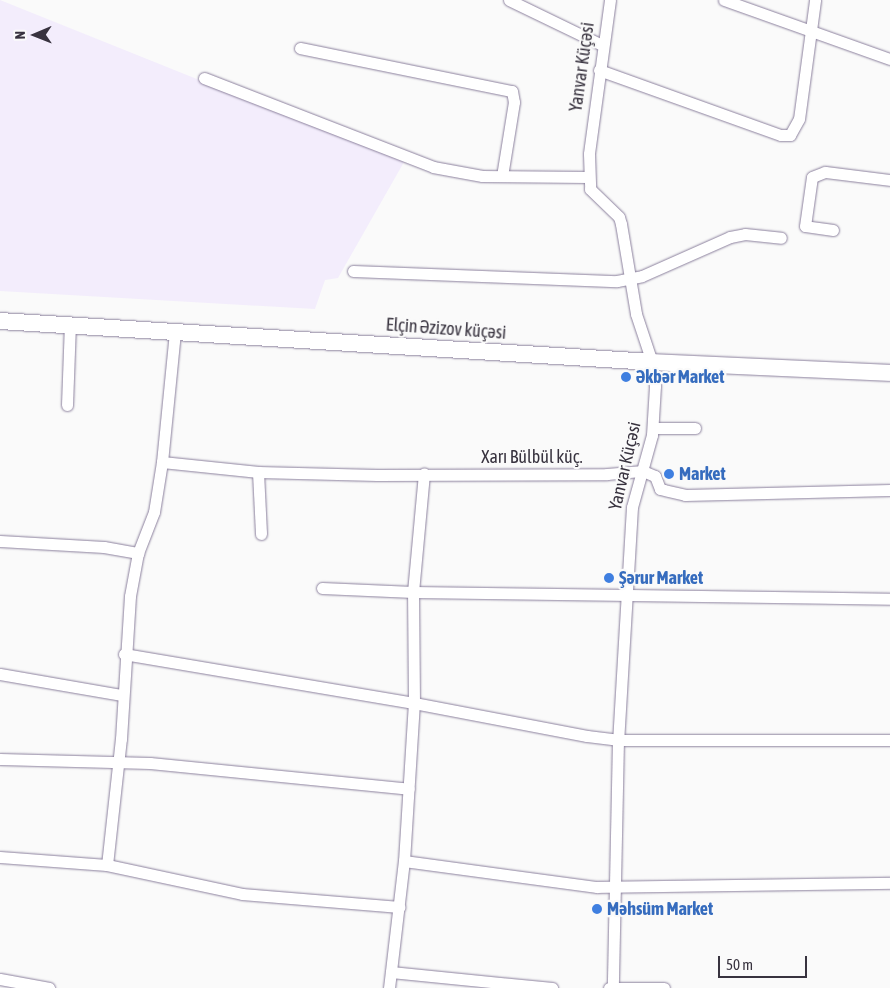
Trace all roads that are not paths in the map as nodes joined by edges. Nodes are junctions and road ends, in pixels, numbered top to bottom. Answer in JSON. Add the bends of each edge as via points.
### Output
{"nodes":[{"id":1,"x":509,"y":0,"type":"edge"},
{"id":2,"x":610,"y":0,"type":"edge"},
{"id":3,"x":724,"y":0,"type":"edge"},
{"id":4,"x":815,"y":0,"type":"edge"},
{"id":5,"x":810,"y":32,"type":"junction"},
{"id":6,"x":602,"y":45,"type":"junction"},
{"id":7,"x":300,"y":48,"type":"dead end"},
{"id":8,"x":890,"y":59,"type":"edge"},
{"id":9,"x":599,"y":70,"type":"junction"},
{"id":10,"x":204,"y":78,"type":"dead end"},
{"id":11,"x":502,"y":176,"type":"junction"},
{"id":12,"x":588,"y":177,"type":"junction"},
{"id":13,"x":890,"y":180,"type":"edge"},
{"id":14,"x":833,"y":230,"type":"dead end"},
{"id":15,"x":781,"y":238,"type":"dead end"},
{"id":16,"x":354,"y":270,"type":"dead end"},
{"id":17,"x":630,"y":280,"type":"junction"},
{"id":18,"x":0,"y":321,"type":"edge"},
{"id":19,"x":70,"y":325,"type":"junction"},
{"id":20,"x":174,"y":332,"type":"junction"},
{"id":21,"x":652,"y":362,"type":"junction"},
{"id":22,"x":890,"y":373,"type":"edge"},
{"id":23,"x":67,"y":404,"type":"dead end"},
{"id":24,"x":653,"y":428,"type":"junction"},
{"id":25,"x":695,"y":428,"type":"dead end"},
{"id":26,"x":162,"y":462,"type":"junction"},
{"id":27,"x":643,"y":471,"type":"junction"},
{"id":28,"x":258,"y":472,"type":"junction"},
{"id":29,"x":424,"y":474,"type":"junction"},
{"id":30,"x":890,"y":490,"type":"edge"},
{"id":31,"x":261,"y":534,"type":"dead end"},
{"id":32,"x":0,"y":541,"type":"edge"},
{"id":33,"x":138,"y":553,"type":"junction"},
{"id":34,"x":322,"y":588,"type":"dead end"},
{"id":35,"x":414,"y":592,"type":"junction"},
{"id":36,"x":626,"y":595,"type":"junction"},
{"id":37,"x":890,"y":599,"type":"edge"},
{"id":38,"x":124,"y":654,"type":"junction"},
{"id":39,"x":0,"y":674,"type":"edge"},
{"id":40,"x":122,"y":695,"type":"junction"},
{"id":41,"x":414,"y":703,"type":"junction"},
{"id":42,"x":618,"y":740,"type":"junction"},
{"id":43,"x":890,"y":740,"type":"edge"},
{"id":44,"x":0,"y":759,"type":"edge"},
{"id":45,"x":118,"y":762,"type":"junction"},
{"id":46,"x":409,"y":789,"type":"junction"},
{"id":47,"x":0,"y":857,"type":"edge"},
{"id":48,"x":404,"y":861,"type":"junction"},
{"id":49,"x":107,"y":865,"type":"junction"},
{"id":50,"x":890,"y":883,"type":"edge"},
{"id":51,"x":616,"y":888,"type":"junction"},
{"id":52,"x":399,"y":907,"type":"junction"},
{"id":53,"x":391,"y":972,"type":"junction"},
{"id":54,"x":0,"y":979,"type":"edge"},
{"id":55,"x":49,"y":988,"type":"edge"},
{"id":56,"x":389,"y":988,"type":"edge"},
{"id":57,"x":552,"y":988,"type":"edge"},
{"id":58,"x":610,"y":988,"type":"edge"},
{"id":59,"x":613,"y":988,"type":"edge"},
{"id":60,"x":664,"y":988,"type":"edge"}],
"edges":[{"from":1,"to":6,"type":"street"},
{"from":2,"to":6,"type":"street","name":"Yanvar Küçəsi"},
{"from":3,"to":5,"type":"street"},
{"from":4,"to":5,"type":"street"},
{"from":5,"to":8,"type":"street"},
{"from":5,"to":9,"type":"street","via":[[799,119],[790,135],[781,135]]},
{"from":6,"to":9,"type":"street","name":"Yanvar Küçəsi"},
{"from":7,"to":11,"type":"street","via":[[512,92],[514,102]]},
{"from":9,"to":12,"type":"street","name":"Yanvar Küçəsi"},
{"from":10,"to":11,"type":"street","via":[[417,161],[466,174]]},
{"from":11,"to":12,"type":"street"},
{"from":12,"to":17,"type":"street","name":"Yanvar Küçəsi","via":[[594,196],[619,217]]},
{"from":13,"to":14,"type":"street","via":[[825,172],[812,177],[806,226]]},
{"from":15,"to":17,"type":"street","via":[[746,234],[730,237]]},
{"from":16,"to":17,"type":"street","via":[[603,282]]},
{"from":17,"to":21,"type":"street","name":"Yanvar Küçəsi","via":[[636,314]]},
{"from":18,"to":19,"type":"street","name":"Elçin Əzizov küçəsi"},
{"from":19,"to":20,"type":"street","name":"Elçin Əzizov küçəsi"},
{"from":19,"to":23,"type":"street"},
{"from":20,"to":21,"type":"street","name":"Elçin Əzizov küçəsi"},
{"from":20,"to":26,"type":"street"},
{"from":21,"to":22,"type":"street","name":"Elçin Əzizov küçəsi"},
{"from":21,"to":24,"type":"street","name":"Yanvar Küçəsi","via":[[655,386]]},
{"from":24,"to":25,"type":"street"},
{"from":24,"to":27,"type":"street","name":"Yanvar Küçəsi"},
{"from":26,"to":28,"type":"street","name":"Xarı Bülbül küç."},
{"from":26,"to":33,"type":"street","via":[[154,512]]},
{"from":27,"to":29,"type":"street","name":"Xarı Bülbül küç.","via":[[607,474]]},
{"from":27,"to":30,"type":"street","via":[[655,476],[660,489],[684,495]]},
{"from":27,"to":36,"type":"street","name":"Yanvar Küçəsi","via":[[632,507]]},
{"from":28,"to":29,"type":"street","name":"Xarı Bülbül küç."},
{"from":28,"to":31,"type":"street"},
{"from":29,"to":35,"type":"street"},
{"from":32,"to":33,"type":"street","via":[[95,546]]},
{"from":33,"to":38,"type":"street"},
{"from":34,"to":35,"type":"street"},
{"from":35,"to":36,"type":"street"},
{"from":35,"to":41,"type":"street"},
{"from":36,"to":37,"type":"street"},
{"from":36,"to":42,"type":"street","name":"Yanvar Küçəsi"},
{"from":38,"to":40,"type":"street"},
{"from":38,"to":41,"type":"street"},
{"from":39,"to":40,"type":"street"},
{"from":40,"to":45,"type":"street"},
{"from":41,"to":42,"type":"street"},
{"from":41,"to":46,"type":"street"},
{"from":42,"to":43,"type":"street"},
{"from":42,"to":51,"type":"street","name":"Yanvar Küçəsi"},
{"from":44,"to":45,"type":"street"},
{"from":45,"to":46,"type":"street"},
{"from":45,"to":49,"type":"street"},
{"from":46,"to":48,"type":"street"},
{"from":47,"to":49,"type":"street"},
{"from":48,"to":51,"type":"street"},
{"from":48,"to":52,"type":"street"},
{"from":49,"to":52,"type":"street","via":[[242,894]]},
{"from":50,"to":51,"type":"street"},
{"from":51,"to":59,"type":"street","name":"Yanvar Küçəsi"},
{"from":52,"to":53,"type":"street"},
{"from":53,"to":56,"type":"street"},
{"from":53,"to":57,"type":"street"},
{"from":54,"to":55,"type":"street"},
{"from":58,"to":59,"type":"street"},
{"from":59,"to":60,"type":"street"}]}
